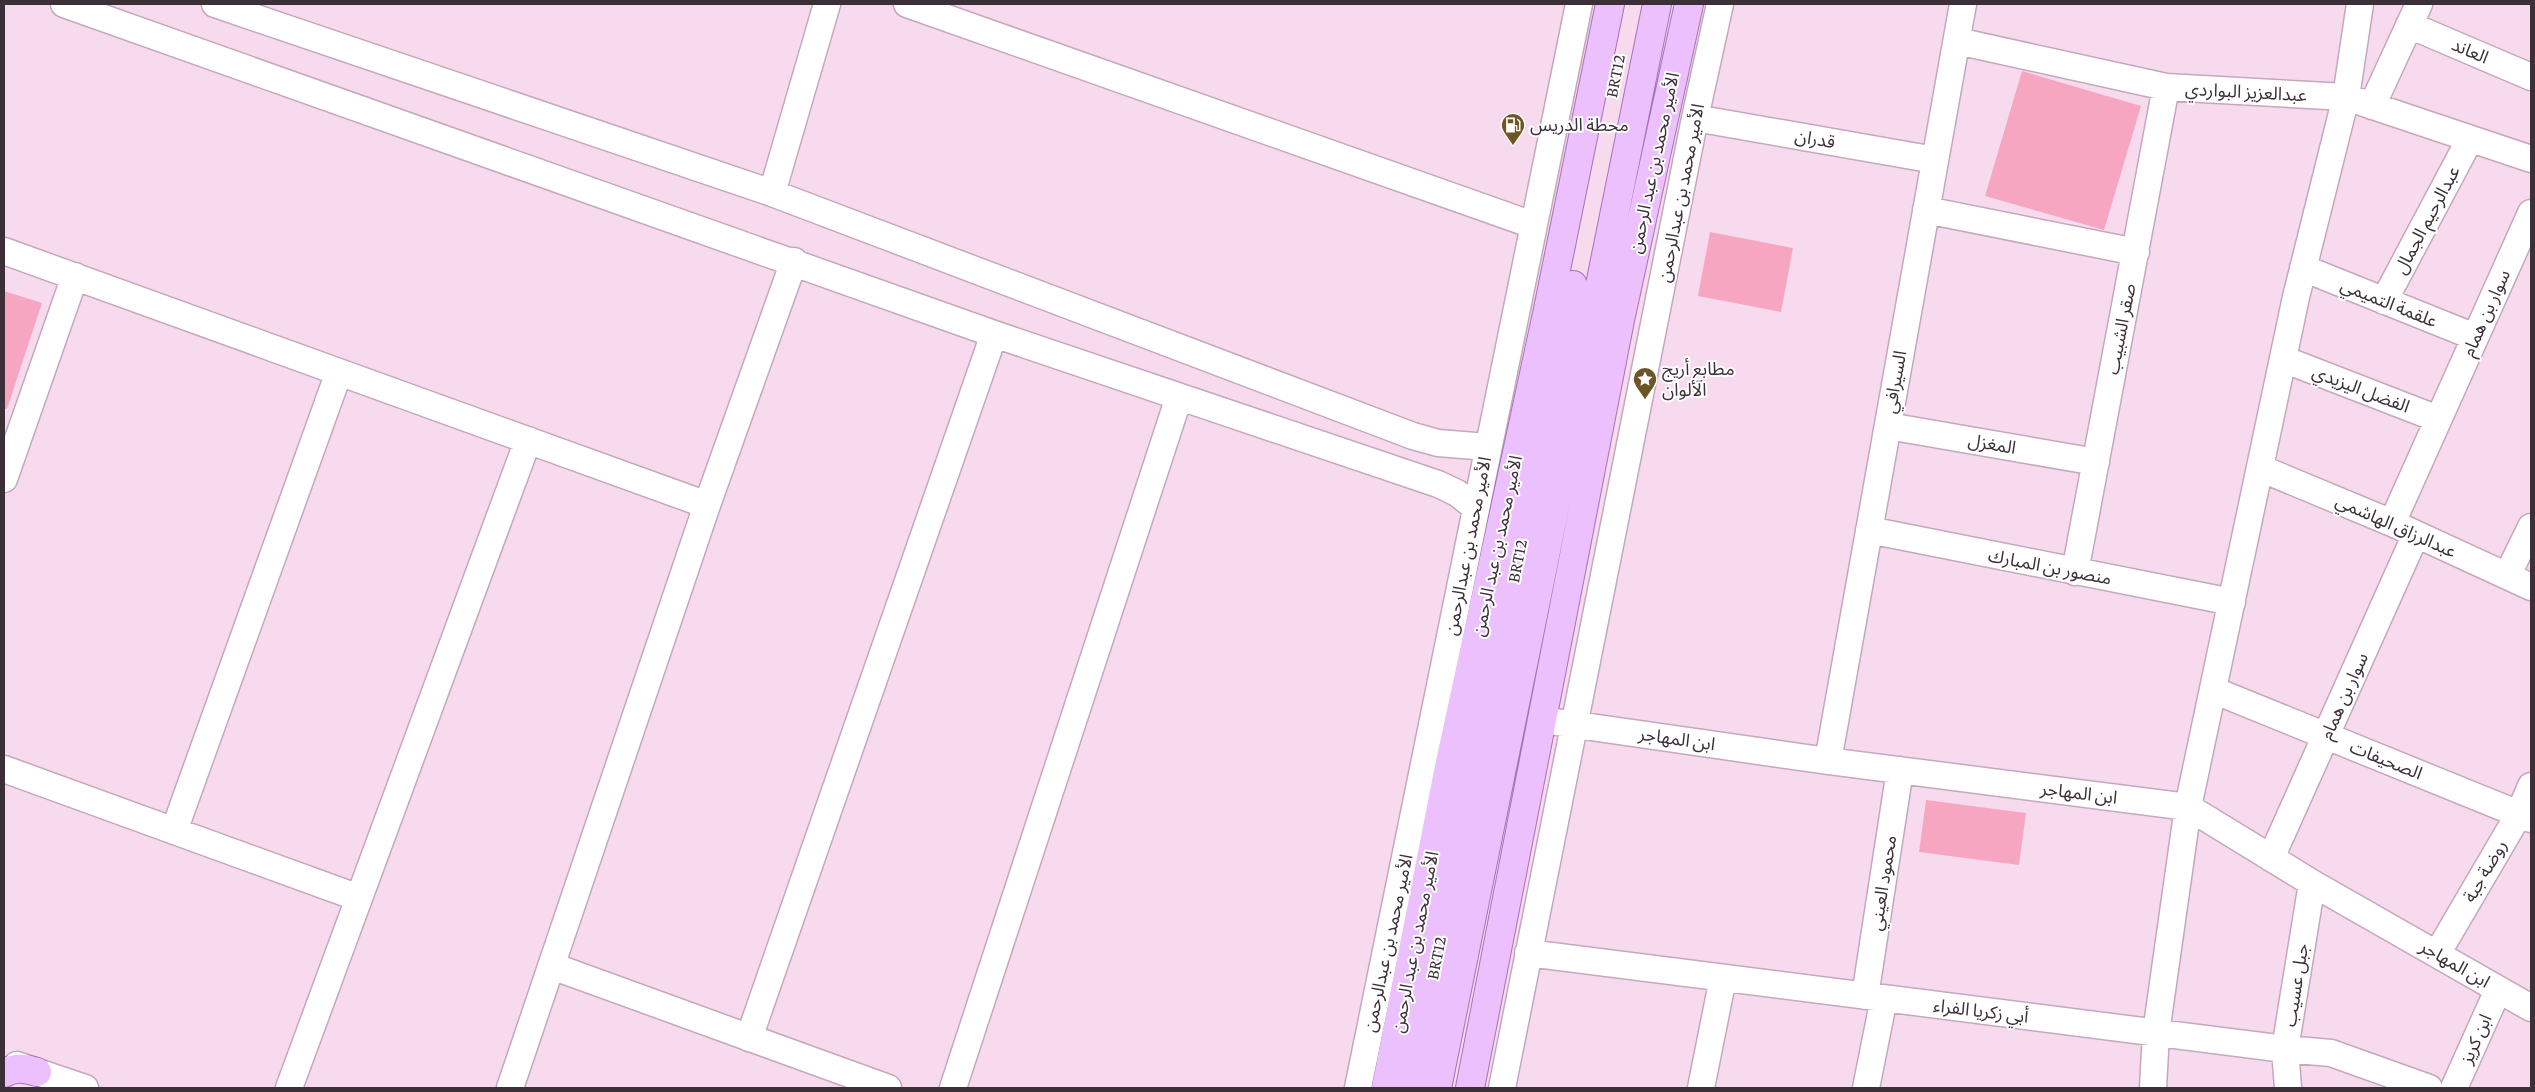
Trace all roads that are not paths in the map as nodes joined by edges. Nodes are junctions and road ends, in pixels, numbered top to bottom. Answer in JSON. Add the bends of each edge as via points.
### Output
{"nodes":[{"id":1,"x":64,"y":4,"type":"edge"},
{"id":2,"x":215,"y":4,"type":"edge"},
{"id":3,"x":827,"y":4,"type":"edge"},
{"id":4,"x":906,"y":4,"type":"edge"},
{"id":5,"x":1579,"y":4,"type":"edge"},
{"id":6,"x":1610,"y":4,"type":"edge"},
{"id":7,"x":1630,"y":4,"type":"edge"},
{"id":8,"x":1657,"y":4,"type":"edge"},
{"id":9,"x":1689,"y":4,"type":"edge"},
{"id":10,"x":1720,"y":4,"type":"edge"},
{"id":11,"x":1964,"y":4,"type":"edge"},
{"id":12,"x":2360,"y":4,"type":"edge"},
{"id":13,"x":2414,"y":15,"type":"edge"},
{"id":14,"x":1957,"y":42,"type":"junction"},
{"id":15,"x":2531,"y":77,"type":"edge"},
{"id":16,"x":2166,"y":87,"type":"junction"},
{"id":17,"x":2346,"y":98,"type":"junction"},
{"id":18,"x":2372,"y":106,"type":"junction"},
{"id":19,"x":1695,"y":118,"type":"junction"},
{"id":20,"x":2470,"y":139,"type":"junction"},
{"id":21,"x":2531,"y":159,"type":"edge"},
{"id":22,"x":1935,"y":160,"type":"junction"},
{"id":23,"x":772,"y":193,"type":"junction"},
{"id":24,"x":1926,"y":210,"type":"junction"},
{"id":25,"x":2531,"y":213,"type":"edge"},
{"id":26,"x":1533,"y":225,"type":"junction"},
{"id":27,"x":4,"y":250,"type":"edge"},
{"id":28,"x":2136,"y":252,"type":"junction"},
{"id":29,"x":794,"y":261,"type":"junction"},
{"id":30,"x":2303,"y":268,"type":"junction"},
{"id":31,"x":75,"y":276,"type":"junction"},
{"id":32,"x":2384,"y":301,"type":"junction"},
{"id":33,"x":994,"y":334,"type":"junction"},
{"id":34,"x":2475,"y":337,"type":"junction"},
{"id":35,"x":2283,"y":359,"type":"junction"},
{"id":36,"x":339,"y":372,"type":"junction"},
{"id":37,"x":1179,"y":397,"type":"junction"},
{"id":38,"x":2438,"y":419,"type":"junction"},
{"id":39,"x":1888,"y":426,"type":"junction"},
{"id":40,"x":1413,"y":436,"type":"junction"},
{"id":41,"x":528,"y":440,"type":"junction"},
{"id":42,"x":1488,"y":447,"type":"junction"},
{"id":43,"x":2096,"y":462,"type":"junction"},
{"id":44,"x":2260,"y":468,"type":"junction"},
{"id":45,"x":1400,"y":472,"type":"junction"},
{"id":46,"x":4,"y":479,"type":"edge"},
{"id":47,"x":707,"y":505,"type":"junction"},
{"id":48,"x":1476,"y":508,"type":"junction"},
{"id":49,"x":2392,"y":523,"type":"junction"},
{"id":50,"x":2531,"y":527,"type":"edge"},
{"id":51,"x":1869,"y":530,"type":"junction"},
{"id":52,"x":2416,"y":534,"type":"junction"},
{"id":53,"x":2075,"y":572,"type":"junction"},
{"id":54,"x":2507,"y":576,"type":"junction"},
{"id":55,"x":2531,"y":587,"type":"edge"},
{"id":56,"x":2232,"y":602,"type":"junction"},
{"id":57,"x":2213,"y":690,"type":"junction"},
{"id":58,"x":1542,"y":720,"type":"junction"},
{"id":59,"x":1575,"y":724,"type":"junction"},
{"id":60,"x":2326,"y":736,"type":"junction"},
{"id":61,"x":1828,"y":760,"type":"junction"},
{"id":62,"x":1437,"y":764,"type":"junction"},
{"id":63,"x":4,"y":769,"type":"edge"},
{"id":64,"x":1900,"y":770,"type":"junction"},
{"id":65,"x":2531,"y":786,"type":"edge"},
{"id":66,"x":2188,"y":807,"type":"junction"},
{"id":67,"x":2525,"y":816,"type":"edge"},
{"id":68,"x":174,"y":831,"type":"junction"},
{"id":69,"x":2271,"y":858,"type":"junction"},
{"id":70,"x":2312,"y":882,"type":"junction"},
{"id":71,"x":359,"y":898,"type":"junction"},
{"id":72,"x":1528,"y":953,"type":"junction"},
{"id":73,"x":2437,"y":954,"type":"junction"},
{"id":74,"x":552,"y":966,"type":"junction"},
{"id":75,"x":1723,"y":978,"type":"junction"},
{"id":76,"x":2498,"y":990,"type":"junction"},
{"id":77,"x":1874,"y":997,"type":"junction"},
{"id":78,"x":2531,"y":1008,"type":"edge"},
{"id":79,"x":2156,"y":1033,"type":"junction"},
{"id":80,"x":749,"y":1038,"type":"junction"},
{"id":81,"x":2285,"y":1049,"type":"junction"},
{"id":82,"x":1392,"y":1057,"type":"junction"},
{"id":83,"x":4,"y":1060,"type":"edge"},
{"id":84,"x":36,"y":1072,"type":"junction"},
{"id":85,"x":4,"y":1073,"type":"edge"},
{"id":86,"x":85,"y":1088,"type":"edge"},
{"id":87,"x":289,"y":1088,"type":"edge"},
{"id":88,"x":510,"y":1088,"type":"edge"},
{"id":89,"x":888,"y":1088,"type":"edge"},
{"id":90,"x":953,"y":1088,"type":"edge"},
{"id":91,"x":1358,"y":1088,"type":"edge"},
{"id":92,"x":1374,"y":1088,"type":"edge"},
{"id":93,"x":1386,"y":1088,"type":"edge"},
{"id":94,"x":1410,"y":1088,"type":"edge"},
{"id":95,"x":1437,"y":1088,"type":"edge"},
{"id":96,"x":1470,"y":1088,"type":"edge"},
{"id":97,"x":1502,"y":1088,"type":"edge"},
{"id":98,"x":1701,"y":1088,"type":"edge"},
{"id":99,"x":1866,"y":1088,"type":"edge"},
{"id":100,"x":2153,"y":1088,"type":"edge"},
{"id":101,"x":2288,"y":1088,"type":"edge"},
{"id":102,"x":2429,"y":1088,"type":"edge"},
{"id":103,"x":2454,"y":1088,"type":"edge"}],
"edges":[{"from":1,"to":29,"type":"street"},
{"from":2,"to":23,"type":"street"},
{"from":3,"to":23,"type":"street"},
{"from":4,"to":26,"type":"street"},
{"from":5,"to":26,"type":"street","name":"الأمير محمد بن عبدالرحمن"},
{"from":6,"to":62,"type":"main road","name":"الأمير محمد بن عبد الرحمن","via":[[1547,314]]},
{"from":7,"to":94,"type":"main road","name":"BRT12"},
{"from":8,"to":95,"type":"main road","name":"BRT12"},
{"from":9,"to":58,"type":"main road","name":"الأمير محمد بن عبد الرحمن","via":[[1620,320]]},
{"from":10,"to":19,"type":"street","name":"الأمير محمد بن عبدالرحمن"},
{"from":11,"to":14,"type":"street","name":"السيرافي"},
{"from":12,"to":17,"type":"street"},
{"from":13,"to":15,"type":"street","name":"العاند"},
{"from":13,"to":18,"type":"street"},
{"from":14,"to":16,"type":"street","name":"عبدالعزيز البواردي"},
{"from":14,"to":22,"type":"street","name":"السيرافي"},
{"from":16,"to":17,"type":"street","name":"عبدالعزيز البواردي"},
{"from":16,"to":28,"type":"street","name":"صقر الشبيب"},
{"from":17,"to":18,"type":"street","name":"عبدالعزيز البواردي"},
{"from":17,"to":30,"type":"street"},
{"from":18,"to":20,"type":"street","name":"عبدالعزيز البواردي"},
{"from":19,"to":22,"type":"street","name":"قدران"},
{"from":19,"to":59,"type":"street","name":"الأمير محمد بن عبدالرحمن"},
{"from":20,"to":21,"type":"street","name":"عبدالعزيز البواردي"},
{"from":20,"to":32,"type":"street","name":"عبدالرحيم الجمال"},
{"from":22,"to":24,"type":"street","name":"السيرافي"},
{"from":23,"to":40,"type":"street"},
{"from":24,"to":28,"type":"street"},
{"from":24,"to":39,"type":"street","name":"السيرافي"},
{"from":25,"to":34,"type":"street","name":"سوار بن همام"},
{"from":26,"to":42,"type":"street","name":"الأمير محمد بن عبدالرحمن"},
{"from":27,"to":31,"type":"street"},
{"from":28,"to":43,"type":"street","name":"صقر الشبيب"},
{"from":29,"to":33,"type":"street"},
{"from":29,"to":47,"type":"street"},
{"from":30,"to":32,"type":"street","name":"علقمة التميمي"},
{"from":30,"to":35,"type":"street"},
{"from":31,"to":36,"type":"street"},
{"from":31,"to":46,"type":"street"},
{"from":32,"to":34,"type":"street","name":"علقمة التميمي"},
{"from":33,"to":37,"type":"street"},
{"from":33,"to":80,"type":"street"},
{"from":34,"to":38,"type":"street","name":"سوار بن همام"},
{"from":35,"to":38,"type":"street","name":"الفضل اليزيدي"},
{"from":35,"to":44,"type":"street"},
{"from":36,"to":41,"type":"street"},
{"from":36,"to":68,"type":"street"},
{"from":37,"to":45,"type":"street"},
{"from":37,"to":90,"type":"street"},
{"from":38,"to":49,"type":"street","name":"سوار بن همام"},
{"from":39,"to":43,"type":"street","name":"المغزل"},
{"from":39,"to":51,"type":"street","name":"السيرافي"},
{"from":40,"to":42,"type":"street","via":[[1438,443]]},
{"from":40,"to":45,"type":"street","via":[[1411,455]]},
{"from":41,"to":47,"type":"street"},
{"from":41,"to":71,"type":"street"},
{"from":42,"to":48,"type":"street","name":"الأمير محمد بن عبدالرحمن"},
{"from":43,"to":53,"type":"street","name":"صقر الشبيب"},
{"from":44,"to":49,"type":"street","name":"عبدالرزاق الهاشمي"},
{"from":44,"to":56,"type":"street"},
{"from":45,"to":48,"type":"street","via":[[1457,493]]},
{"from":47,"to":74,"type":"street"},
{"from":48,"to":62,"type":"street","name":"الأمير محمد بن عبدالرحمن"},
{"from":49,"to":52,"type":"street","name":"عبدالرزاق الهاشمي"},
{"from":50,"to":54,"type":"street"},
{"from":51,"to":53,"type":"street","name":"منصور بن المبارك"},
{"from":51,"to":61,"type":"street","name":"السيرافي"},
{"from":52,"to":54,"type":"street","name":"عبدالرزاق الهاشمي"},
{"from":52,"to":60,"type":"street","name":"سوار بن همام"},
{"from":53,"to":56,"type":"street","name":"منصور بن المبارك"},
{"from":54,"to":55,"type":"street","name":"عبدالرزاق الهاشمي"},
{"from":56,"to":57,"type":"street"},
{"from":57,"to":60,"type":"street","name":"الصحيفات"},
{"from":57,"to":66,"type":"street"},
{"from":58,"to":59,"type":"street","name":"ابن المهاجر"},
{"from":58,"to":96,"type":"main road","name":"الأمير محمد بن عبد الرحمن"},
{"from":59,"to":61,"type":"street","name":"ابن المهاجر"},
{"from":59,"to":72,"type":"street","name":"الأمير محمد بن عبدالرحمن"},
{"from":60,"to":67,"type":"street","name":"الصحيفات"},
{"from":60,"to":69,"type":"street","name":"سوار بن همام"},
{"from":61,"to":64,"type":"street","name":"ابن المهاجر"},
{"from":62,"to":82,"type":"main road","name":"الأمير محمد بن عبد الرحمن"},
{"from":62,"to":91,"type":"street","name":"الأمير محمد بن عبدالرحمن"},
{"from":63,"to":68,"type":"street"},
{"from":64,"to":66,"type":"street","name":"ابن المهاجر"},
{"from":64,"to":77,"type":"street","name":"محمود العيني"},
{"from":65,"to":67,"type":"street","name":"روضة جبة"},
{"from":66,"to":69,"type":"street","name":"ابن المهاجر"},
{"from":66,"to":79,"type":"street"},
{"from":67,"to":73,"type":"street","name":"روضة جبة"},
{"from":68,"to":71,"type":"street"},
{"from":69,"to":70,"type":"street","name":"ابن المهاجر"},
{"from":70,"to":73,"type":"street","name":"ابن المهاجر"},
{"from":70,"to":81,"type":"street","name":"جبل عسيب"},
{"from":71,"to":87,"type":"street"},
{"from":72,"to":75,"type":"street","name":"أبي زكريا الفراء"},
{"from":72,"to":97,"type":"street","name":"الأمير محمد بن عبدالرحمن"},
{"from":73,"to":76,"type":"street","name":"ابن المهاجر"},
{"from":74,"to":80,"type":"street"},
{"from":74,"to":88,"type":"street"},
{"from":75,"to":77,"type":"street","name":"أبي زكريا الفراء"},
{"from":75,"to":98,"type":"street"},
{"from":76,"to":78,"type":"street","name":"ابن المهاجر"},
{"from":76,"to":103,"type":"street","name":"ابن كريز"},
{"from":77,"to":79,"type":"street","name":"أبي زكريا الفراء"},
{"from":77,"to":99,"type":"street","name":"محمود العيني"},
{"from":79,"to":81,"type":"street","name":"أبي زكريا الفراء"},
{"from":79,"to":100,"type":"street"},
{"from":80,"to":89,"type":"street"},
{"from":81,"to":101,"type":"street","name":"جبل عسيب"},
{"from":81,"to":102,"type":"street","name":"أبي زكريا الفراء","via":[[2331,1053]]},
{"from":82,"to":92,"type":"main road"},
{"from":82,"to":93,"type":"main road","name":"الأمير محمد بن عبد الرحمن"},
{"from":83,"to":84,"type":"street"},
{"from":84,"to":85,"type":"main road","via":[[24,1068]]},
{"from":84,"to":86,"type":"street"}]}
